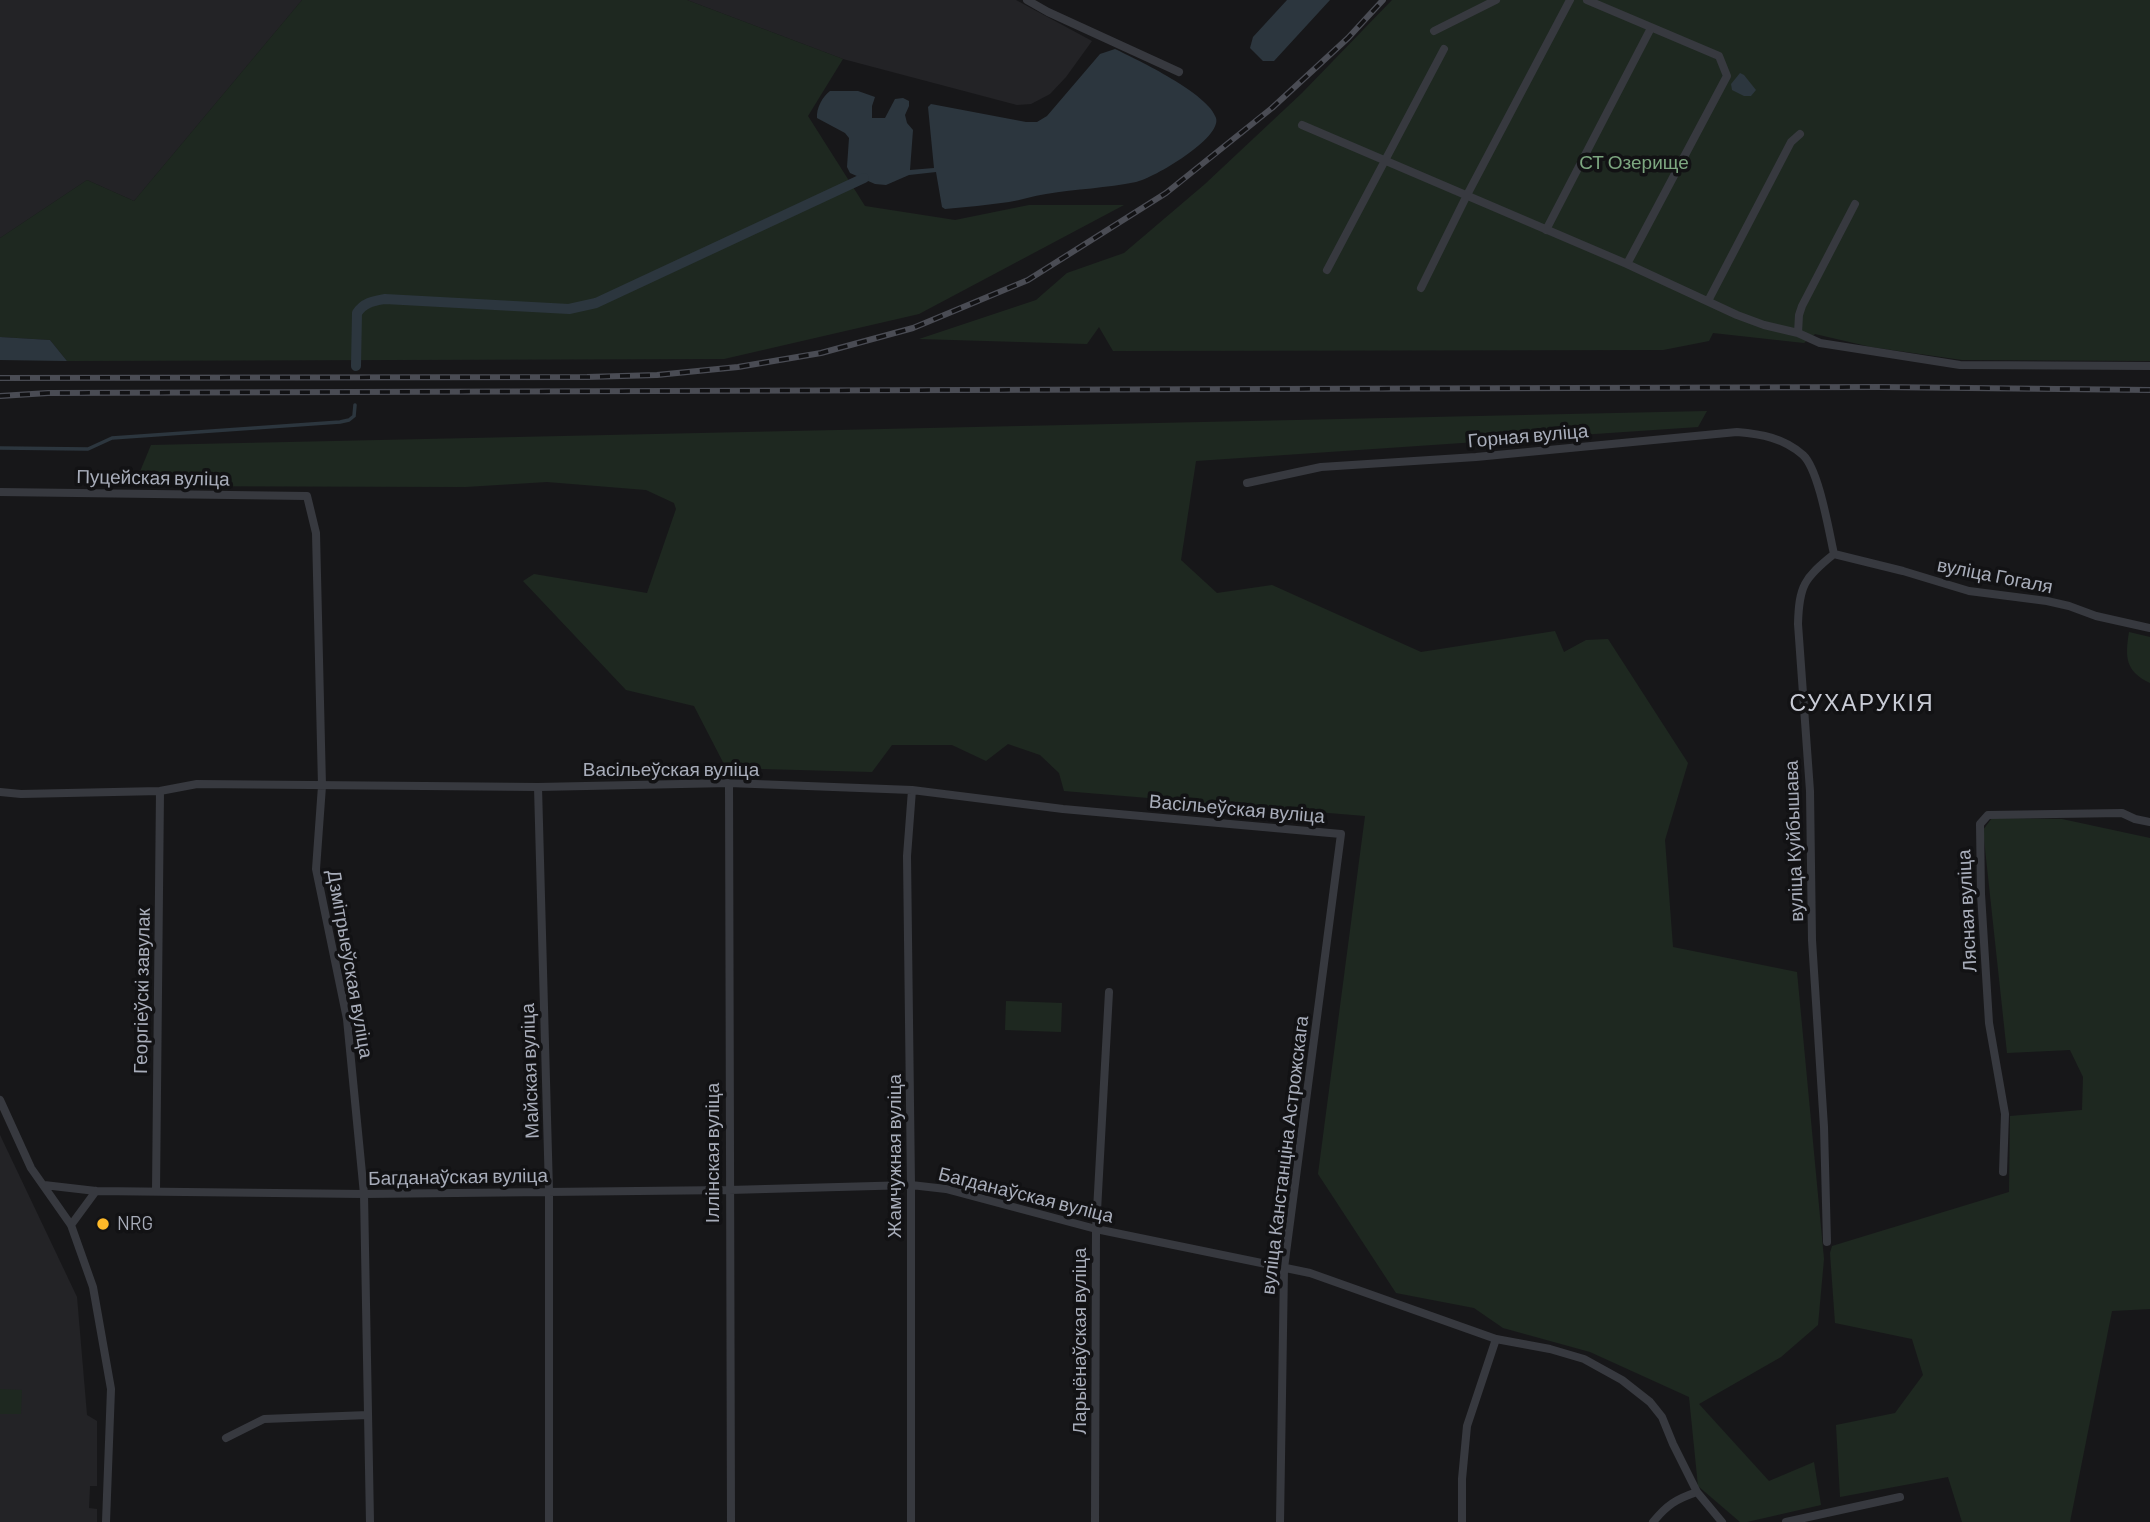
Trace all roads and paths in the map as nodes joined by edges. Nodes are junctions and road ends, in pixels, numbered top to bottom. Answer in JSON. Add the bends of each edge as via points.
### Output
{"nodes":[{"id":1,"x":1027,"y":0,"type":"edge"},
{"id":2,"x":1496,"y":0,"type":"edge"},
{"id":3,"x":1570,"y":0,"type":"edge"},
{"id":4,"x":1587,"y":0,"type":"edge"},
{"id":5,"x":1651,"y":28,"type":"junction"},
{"id":6,"x":1434,"y":31,"type":"dead end"},
{"id":7,"x":1444,"y":49,"type":"dead end"},
{"id":8,"x":1179,"y":72,"type":"dead end"},
{"id":9,"x":1302,"y":125,"type":"dead end"},
{"id":10,"x":1800,"y":134,"type":"dead end"},
{"id":11,"x":1386,"y":160,"type":"junction"},
{"id":12,"x":1467,"y":195,"type":"junction"},
{"id":13,"x":1854,"y":204,"type":"dead end"},
{"id":14,"x":1546,"y":230,"type":"junction"},
{"id":15,"x":1628,"y":264,"type":"junction"},
{"id":16,"x":1328,"y":270,"type":"dead end"},
{"id":17,"x":1421,"y":288,"type":"dead end"},
{"id":18,"x":1708,"y":301,"type":"junction"},
{"id":19,"x":1802,"y":335,"type":"junction"},
{"id":20,"x":2150,"y":366,"type":"edge"},
{"id":21,"x":1247,"y":482,"type":"dead end"},
{"id":22,"x":0,"y":492,"type":"edge"},
{"id":23,"x":307,"y":496,"type":"joint"},
{"id":24,"x":1834,"y":554,"type":"junction"},
{"id":25,"x":2150,"y":628,"type":"edge"},
{"id":26,"x":729,"y":783,"type":"junction"},
{"id":27,"x":322,"y":786,"type":"junction"},
{"id":28,"x":538,"y":787,"type":"junction"},
{"id":29,"x":912,"y":790,"type":"junction"},
{"id":30,"x":160,"y":791,"type":"junction"},
{"id":31,"x":0,"y":792,"type":"edge"},
{"id":32,"x":2150,"y":822,"type":"edge"},
{"id":33,"x":1340,"y":834,"type":"joint"},
{"id":34,"x":1110,"y":992,"type":"dead end"},
{"id":35,"x":0,"y":1100,"type":"edge"},
{"id":36,"x":2003,"y":1172,"type":"dead end"},
{"id":37,"x":44,"y":1185,"type":"junction"},
{"id":38,"x":911,"y":1185,"type":"junction"},
{"id":39,"x":729,"y":1190,"type":"junction"},
{"id":40,"x":96,"y":1191,"type":"junction"},
{"id":41,"x":156,"y":1191,"type":"junction"},
{"id":42,"x":549,"y":1191,"type":"junction"},
{"id":43,"x":364,"y":1194,"type":"junction"},
{"id":44,"x":71,"y":1225,"type":"junction"},
{"id":45,"x":1096,"y":1229,"type":"junction"},
{"id":46,"x":1827,"y":1242,"type":"dead end"},
{"id":47,"x":1284,"y":1268,"type":"junction"},
{"id":48,"x":1496,"y":1339,"type":"junction"},
{"id":49,"x":368,"y":1415,"type":"junction"},
{"id":50,"x":226,"y":1438,"type":"dead end"},
{"id":51,"x":1696,"y":1492,"type":"junction"},
{"id":52,"x":1900,"y":1497,"type":"dead end"},
{"id":53,"x":106,"y":1522,"type":"edge"},
{"id":54,"x":370,"y":1522,"type":"edge"},
{"id":55,"x":549,"y":1522,"type":"edge"},
{"id":56,"x":731,"y":1522,"type":"edge"},
{"id":57,"x":911,"y":1522,"type":"edge"},
{"id":58,"x":1095,"y":1522,"type":"edge"},
{"id":59,"x":1280,"y":1522,"type":"edge"},
{"id":60,"x":1462,"y":1522,"type":"edge"},
{"id":61,"x":1653,"y":1522,"type":"edge"},
{"id":62,"x":1722,"y":1522,"type":"edge"},
{"id":63,"x":1786,"y":1522,"type":"edge"}],
"edges":[{"from":1,"to":8,"type":"street"},
{"from":2,"to":6,"type":"street"},
{"from":3,"to":12,"type":"street"},
{"from":4,"to":5,"type":"street"},
{"from":5,"to":14,"type":"street"},
{"from":5,"to":15,"type":"street","via":[[1719,56],[1727,76]]},
{"from":7,"to":11,"type":"street"},
{"from":9,"to":11,"type":"street"},
{"from":10,"to":18,"type":"street","via":[[1791,142]]},
{"from":11,"to":12,"type":"street"},
{"from":11,"to":16,"type":"street"},
{"from":12,"to":14,"type":"street"},
{"from":12,"to":17,"type":"street"},
{"from":13,"to":19,"type":"street","via":[[1802,306]]},
{"from":14,"to":15,"type":"street"},
{"from":15,"to":18,"type":"street"},
{"from":18,"to":19,"type":"street","via":[[1764,325]]},
{"from":19,"to":20,"type":"street","via":[[1820,343],[1960,365]]},
{"from":21,"to":24,"type":"street","name":"Горная вуліца","via":[[1321,467],[1737,432],[1773,437],[1806,457]]},
{"from":22,"to":23,"type":"street","name":"Пуцейская вуліца"},
{"from":23,"to":27,"type":"street","name":"Дзмітрыеўская вуліца","via":[[316,533]]},
{"from":24,"to":25,"type":"street","name":"вуліца Гогаля","via":[[1969,591],[2047,601]]},
{"from":24,"to":46,"type":"street","name":"вуліца Куйбышава","via":[[1802,588],[1798,624],[1810,791],[1812,940]]},
{"from":26,"to":28,"type":"street","name":"Васільеўская вуліца"},
{"from":26,"to":29,"type":"street","name":"Васільеўская вуліца"},
{"from":26,"to":39,"type":"street","name":"Іллінская вуліца"},
{"from":27,"to":28,"type":"street","name":"Васільеўская вуліца"},
{"from":27,"to":30,"type":"street","name":"Васільеўская вуліца","via":[[197,784]]},
{"from":27,"to":43,"type":"street","name":"Дзмітрыеўская вуліца","via":[[316,869],[347,1019]]},
{"from":28,"to":42,"type":"street","name":"Майская вуліца"},
{"from":29,"to":33,"type":"street","name":"Васільеўская вуліца"},
{"from":29,"to":38,"type":"street","name":"Жамчужная вуліца","via":[[907,856]]},
{"from":30,"to":31,"type":"street","name":"Васільеўская вуліца"},
{"from":30,"to":41,"type":"street","name":"Георгіеўскі завулак"},
{"from":32,"to":36,"type":"street","name":"Лясная вуліца","via":[[2122,813],[1988,814],[1980,824],[1989,1023],[2005,1114]]},
{"from":33,"to":47,"type":"street","name":"вуліца Канстанціна Астрожскага"},
{"from":34,"to":45,"type":"street","name":"Ларыёнаўская вуліца"},
{"from":35,"to":37,"type":"street","via":[[26,1158]]},
{"from":37,"to":40,"type":"street","name":"Багданаўская вуліца"},
{"from":37,"to":44,"type":"street"},
{"from":38,"to":39,"type":"street","name":"Багданаўская вуліца"},
{"from":38,"to":45,"type":"street","name":"Багданаўская вуліца","via":[[980,1197]]},
{"from":38,"to":57,"type":"street","name":"Жамчужная вуліца"},
{"from":39,"to":42,"type":"street","name":"Багданаўская вуліца"},
{"from":39,"to":56,"type":"street","name":"Іллінская вуліца"},
{"from":40,"to":41,"type":"street","name":"Багданаўская вуліца"},
{"from":40,"to":44,"type":"street"},
{"from":41,"to":43,"type":"street","name":"Багданаўская вуліца"},
{"from":42,"to":43,"type":"street","name":"Багданаўская вуліца"},
{"from":42,"to":55,"type":"street","name":"Майская вуліца"},
{"from":43,"to":49,"type":"street","name":"Дзмітрыеўская вуліца"},
{"from":44,"to":53,"type":"street","via":[[93,1287],[111,1388]]},
{"from":45,"to":47,"type":"street","name":"Багданаўская вуліца"},
{"from":45,"to":58,"type":"street","name":"Ларыёнаўская вуліца"},
{"from":47,"to":48,"type":"street","name":"Багданаўская вуліца","via":[[1310,1273]]},
{"from":47,"to":59,"type":"street","name":"вуліца Канстанціна Астрожскага"},
{"from":48,"to":51,"type":"street","name":"Багданаўская вуліца","via":[[1584,1359],[1636,1389],[1661,1417]]},
{"from":48,"to":60,"type":"street","via":[[1467,1426]]},
{"from":49,"to":50,"type":"street","via":[[264,1419]]},
{"from":49,"to":54,"type":"street","name":"Дзмітрыеўская вуліца"},
{"from":51,"to":61,"type":"street","via":[[1679,1498]]},
{"from":51,"to":62,"type":"street","name":"Багданаўская вуліца"},
{"from":52,"to":63,"type":"street"}]}
